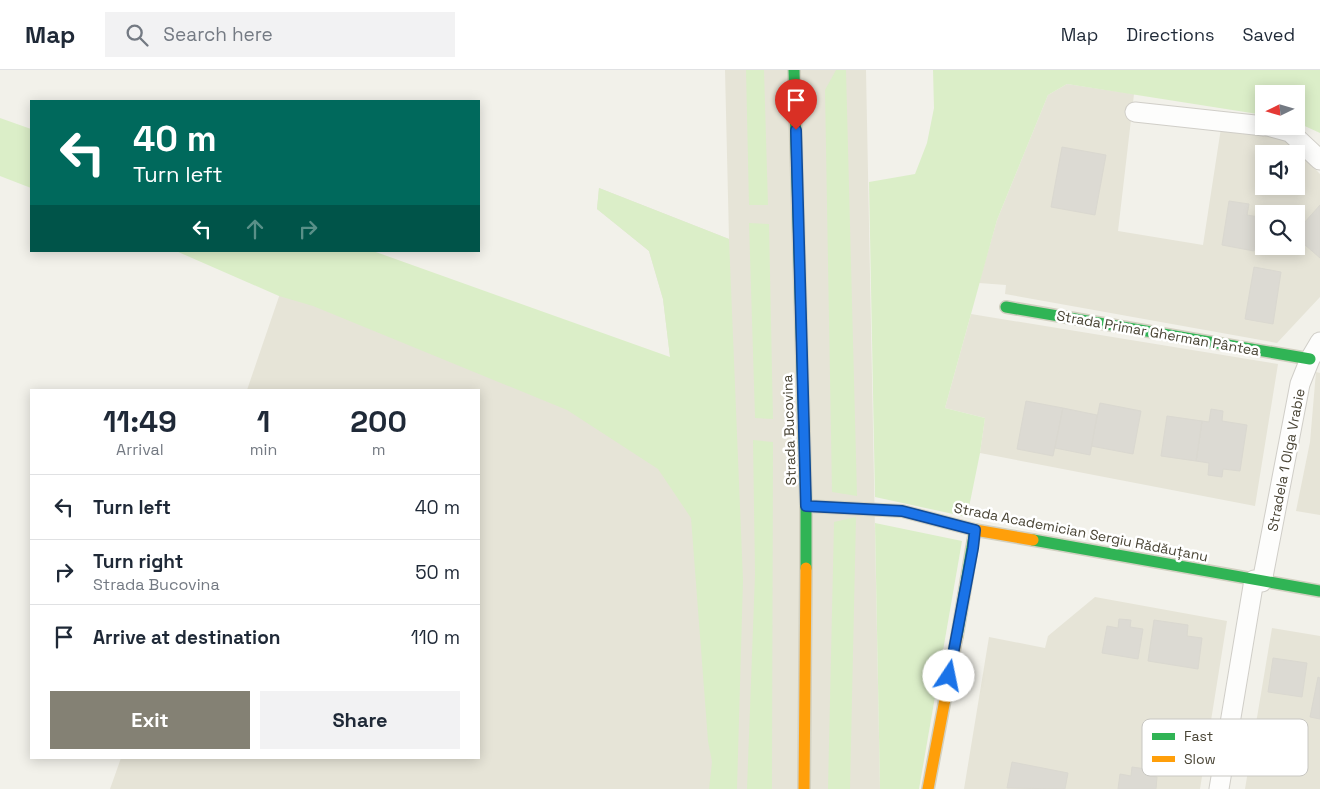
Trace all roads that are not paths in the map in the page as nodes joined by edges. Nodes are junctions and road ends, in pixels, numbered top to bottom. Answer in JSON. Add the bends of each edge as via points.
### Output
{"nodes":[{"id":1,"x":794,"y":70,"type":"edge"},
{"id":2,"x":1135,"y":112,"type":"dead end"},
{"id":3,"x":1255,"y":125,"type":"edge"},
{"id":4,"x":1293,"y":135,"type":"edge"},
{"id":5,"x":1320,"y":160,"type":"edge"},
{"id":6,"x":1006,"y":307,"type":"dead end"},
{"id":7,"x":1320,"y":342,"type":"edge"},
{"id":8,"x":1310,"y":359,"type":"junction"},
{"id":9,"x":806,"y":506,"type":"junction"},
{"id":10,"x":975,"y":530,"type":"junction"},
{"id":11,"x":1258,"y":581,"type":"junction"},
{"id":12,"x":1320,"y":591,"type":"edge"},
{"id":13,"x":1232,"y":719,"type":"edge"},
{"id":14,"x":1221,"y":776,"type":"edge"},
{"id":15,"x":804,"y":789,"type":"edge"},
{"id":16,"x":928,"y":789,"type":"edge"},
{"id":17,"x":1219,"y":789,"type":"edge"}],
"edges":[{"from":1,"to":9,"type":"street","name":"Strada Bucovina"},
{"from":2,"to":3,"type":"street"},
{"from":4,"to":5,"type":"street"},
{"from":6,"to":8,"type":"street","name":"Strada Primar Gherman Pântea"},
{"from":7,"to":8,"type":"street","name":"Stradela 1 Olga Vrabie"},
{"from":8,"to":11,"type":"street","name":"Stradela 1 Olga Vrabie","via":[[1300,384]]},
{"from":9,"to":10,"type":"street","name":"Strada Academician Sergiu Rădăuțanu","via":[[902,511]]},
{"from":9,"to":15,"type":"street","name":"Strada Bucovina"},
{"from":10,"to":11,"type":"street","name":"Strada Academician Sergiu Rădăuțanu"},
{"from":10,"to":16,"type":"street"},
{"from":11,"to":12,"type":"street","name":"Strada Academician Sergiu Rădăuțanu"},
{"from":11,"to":13,"type":"street","name":"Stradela 1 Olga Vrabie"},
{"from":14,"to":17,"type":"street","name":"Stradela 1 Olga Vrabie"}]}
